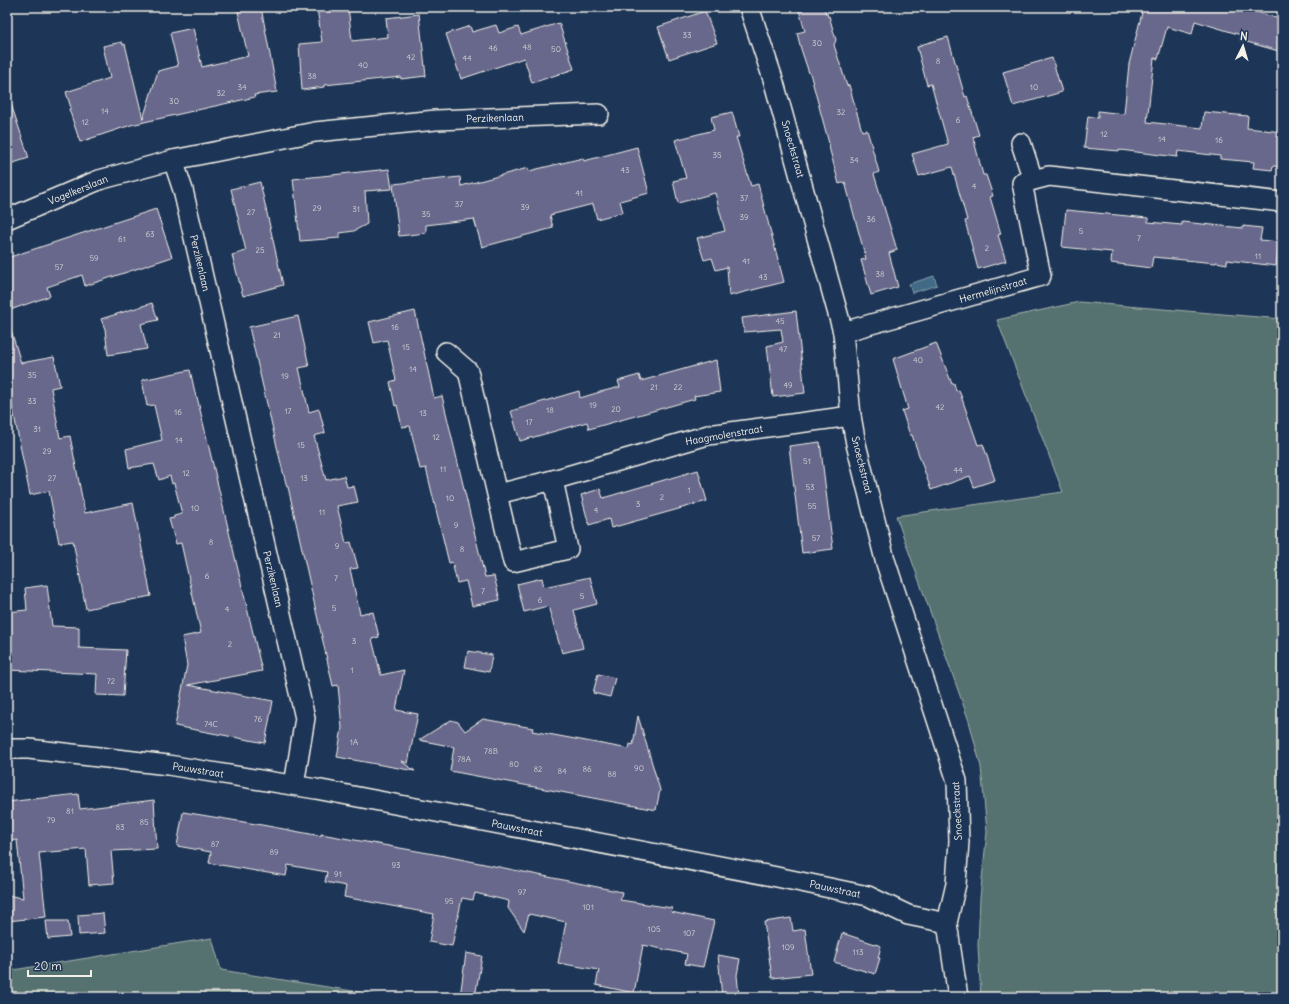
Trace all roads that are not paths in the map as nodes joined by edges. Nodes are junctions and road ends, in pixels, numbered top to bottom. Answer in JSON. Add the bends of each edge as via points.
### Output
{"nodes":[{"id":1,"x":749,"y":7,"type":"edge"},
{"id":2,"x":599,"y":114,"type":"dead end"},
{"id":3,"x":1021,"y":143,"type":"dead end"},
{"id":4,"x":173,"y":160,"type":"junction"},
{"id":5,"x":1033,"y":180,"type":"junction"},
{"id":6,"x":1282,"y":202,"type":"edge"},
{"id":7,"x":7,"y":219,"type":"edge"},
{"id":8,"x":843,"y":332,"type":"junction"},
{"id":9,"x":446,"y":352,"type":"dead end"},
{"id":10,"x":851,"y":416,"type":"junction"},
{"id":11,"x":553,"y":480,"type":"junction"},
{"id":12,"x":498,"y":494,"type":"junction"},
{"id":13,"x":7,"y":749,"type":"edge"},
{"id":14,"x":294,"y":785,"type":"junction"},
{"id":15,"x":947,"y":923,"type":"junction"},
{"id":16,"x":958,"y":997,"type":"edge"}],
"edges":[{"from":1,"to":8,"type":"street","name":"Snoeckstraat","via":[[773,79]]},
{"from":2,"to":4,"type":"street","name":"Perzikenlaan","via":[[436,120],[315,132]]},
{"from":3,"to":5,"type":"street"},
{"from":4,"to":7,"type":"street","name":"Vogelkerslaan","via":[[99,180]]},
{"from":4,"to":14,"type":"street","name":"Perzikenlaan","via":[[183,190],[305,718]]},
{"from":5,"to":6,"type":"street","via":[[1049,176]]},
{"from":5,"to":8,"type":"street","name":"Hermelijnstraat","via":[[1022,183],[1041,276]]},
{"from":8,"to":10,"type":"street","name":"Snoeckstraat"},
{"from":9,"to":12,"type":"street","via":[[468,371]]},
{"from":10,"to":11,"type":"street","name":"Haagmolenstraat","via":[[708,435]]},
{"from":10,"to":15,"type":"street","name":"Snoeckstraat","via":[[886,560],[957,781],[959,841],[956,884]]},
{"from":11,"to":12,"type":"street","name":"Haagmolenstraat"},
{"from":11,"to":12,"type":"street","via":[[568,549],[513,562]]},
{"from":13,"to":14,"type":"street","name":"Pauwstraat","via":[[28,749],[168,766]]},
{"from":14,"to":15,"type":"street","name":"Pauwstraat","via":[[860,894],[908,915]]},
{"from":15,"to":16,"type":"street"}]}
